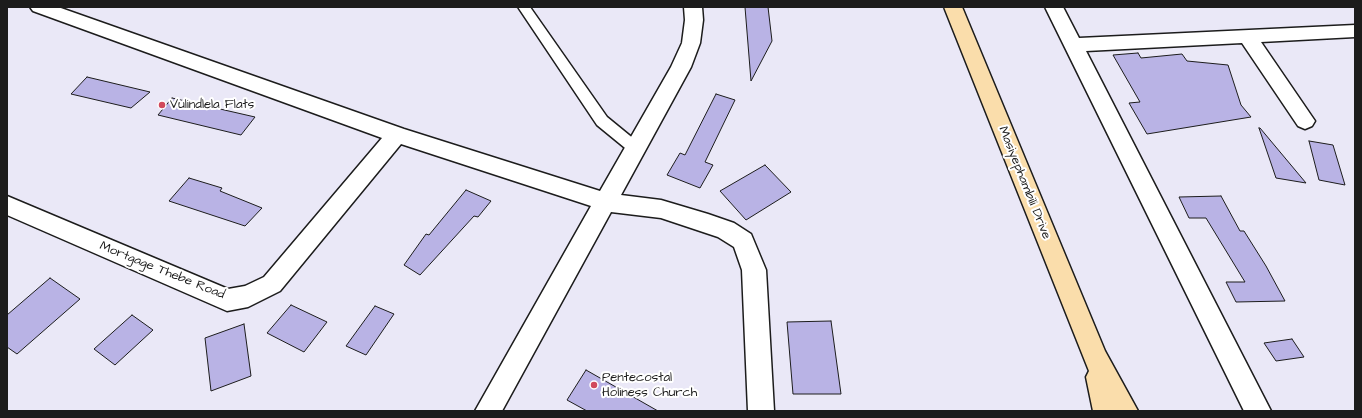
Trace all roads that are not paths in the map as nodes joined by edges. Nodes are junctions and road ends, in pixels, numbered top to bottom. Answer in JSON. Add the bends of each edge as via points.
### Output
{"nodes":[{"id":1,"x":39,"y":7,"type":"edge"},
{"id":2,"x":524,"y":7,"type":"edge"},
{"id":3,"x":693,"y":7,"type":"edge"},
{"id":4,"x":953,"y":7,"type":"edge"},
{"id":5,"x":1054,"y":7,"type":"edge"},
{"id":6,"x":1355,"y":31,"type":"edge"},
{"id":7,"x":1248,"y":37,"type":"junction"},
{"id":8,"x":1074,"y":45,"type":"junction"},
{"id":9,"x":1305,"y":121,"type":"dead end"},
{"id":10,"x":397,"y":135,"type":"junction"},
{"id":11,"x":635,"y":148,"type":"junction"},
{"id":12,"x":605,"y":202,"type":"junction"},
{"id":13,"x":7,"y":205,"type":"edge"},
{"id":14,"x":1095,"y":358,"type":"junction"},
{"id":15,"x":488,"y":411,"type":"edge"},
{"id":16,"x":761,"y":411,"type":"edge"},
{"id":17,"x":1106,"y":411,"type":"edge"},
{"id":18,"x":1125,"y":411,"type":"edge"},
{"id":19,"x":1258,"y":411,"type":"edge"}],
"edges":[{"from":1,"to":10,"type":"street"},
{"from":2,"to":11,"type":"lane","via":[[602,121]]},
{"from":3,"to":11,"type":"street","via":[[691,43],[681,67]]},
{"from":4,"to":14,"type":"main road","name":"Masiyephambili Drive"},
{"from":5,"to":8,"type":"street"},
{"from":6,"to":7,"type":"street"},
{"from":7,"to":8,"type":"street"},
{"from":7,"to":9,"type":"street"},
{"from":8,"to":19,"type":"street"},
{"from":10,"to":12,"type":"street"},
{"from":10,"to":13,"type":"street","name":"Mortgage Thebe Road","via":[[272,284],[248,296],[227,300]]},
{"from":11,"to":12,"type":"street"},
{"from":12,"to":15,"type":"street"},
{"from":12,"to":16,"type":"street","via":[[661,209],[726,230],[743,241],[754,270]]},
{"from":14,"to":17,"type":"main road","name":"Masiyephambili Drive"},
{"from":14,"to":18,"type":"main road","name":"Masiyephambili Drive"}]}
